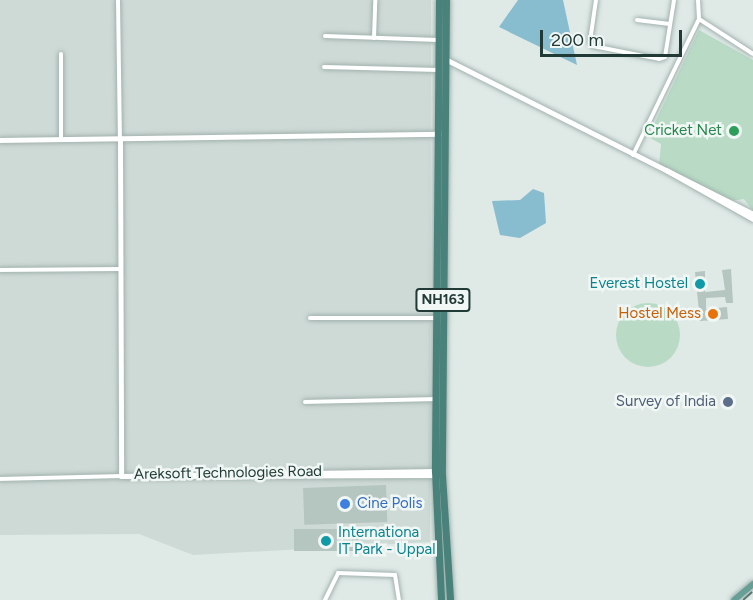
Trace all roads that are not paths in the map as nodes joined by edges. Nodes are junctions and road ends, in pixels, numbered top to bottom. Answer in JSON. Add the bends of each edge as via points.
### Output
{"nodes":[{"id":1,"x":118,"y":0,"type":"edge"},
{"id":2,"x":375,"y":0,"type":"edge"},
{"id":3,"x":439,"y":0,"type":"edge"},
{"id":4,"x":446,"y":0,"type":"edge"},
{"id":5,"x":596,"y":0,"type":"edge"},
{"id":6,"x":674,"y":0,"type":"edge"},
{"id":7,"x":698,"y":0,"type":"edge"},
{"id":8,"x":699,"y":19,"type":"junction"},
{"id":9,"x":638,"y":20,"type":"dead end"},
{"id":10,"x":670,"y":24,"type":"junction"},
{"id":11,"x":325,"y":36,"type":"dead end"},
{"id":12,"x":374,"y":38,"type":"junction"},
{"id":13,"x":438,"y":40,"type":"junction"},
{"id":14,"x":62,"y":54,"type":"dead end"},
{"id":15,"x":753,"y":54,"type":"edge"},
{"id":16,"x":442,"y":59,"type":"junction"},
{"id":17,"x":324,"y":67,"type":"dead end"},
{"id":18,"x":438,"y":70,"type":"junction"},
{"id":19,"x":442,"y":134,"type":"junction"},
{"id":20,"x":120,"y":138,"type":"junction"},
{"id":21,"x":62,"y":139,"type":"junction"},
{"id":22,"x":0,"y":140,"type":"edge"},
{"id":23,"x":633,"y":156,"type":"junction"},
{"id":24,"x":665,"y":169,"type":"junction"},
{"id":25,"x":753,"y":214,"type":"edge"},
{"id":26,"x":753,"y":219,"type":"edge"},
{"id":27,"x":118,"y":269,"type":"junction"},
{"id":28,"x":0,"y":270,"type":"edge"},
{"id":29,"x":310,"y":318,"type":"dead end"},
{"id":30,"x":439,"y":318,"type":"junction"},
{"id":31,"x":436,"y":399,"type":"junction"},
{"id":32,"x":305,"y":402,"type":"dead end"},
{"id":33,"x":435,"y":473,"type":"junction"},
{"id":34,"x":121,"y":476,"type":"junction"},
{"id":35,"x":0,"y":479,"type":"edge"},
{"id":36,"x":753,"y":584,"type":"edge"},
{"id":37,"x":325,"y":600,"type":"edge"},
{"id":38,"x":399,"y":600,"type":"edge"},
{"id":39,"x":441,"y":600,"type":"edge"},
{"id":40,"x":450,"y":600,"type":"edge"},
{"id":41,"x":734,"y":600,"type":"edge"}],
"edges":[{"from":1,"to":20,"type":"street"},
{"from":2,"to":12,"type":"street"},
{"from":3,"to":13,"type":"highway","number":"NH163"},
{"from":4,"to":16,"type":"highway","number":"NH163"},
{"from":5,"to":10,"type":"street","via":[[590,41],[593,46],[664,59]]},
{"from":6,"to":10,"type":"street"},
{"from":7,"to":8,"type":"street"},
{"from":8,"to":15,"type":"street"},
{"from":8,"to":23,"type":"street"},
{"from":9,"to":10,"type":"street"},
{"from":11,"to":12,"type":"street"},
{"from":12,"to":13,"type":"street"},
{"from":13,"to":16,"type":"highway","number":"NH163"},
{"from":14,"to":21,"type":"street"},
{"from":16,"to":18,"type":"highway","number":"NH163"},
{"from":16,"to":19,"type":"highway","number":"NH163"},
{"from":16,"to":23,"type":"street"},
{"from":17,"to":18,"type":"street"},
{"from":18,"to":19,"type":"highway","number":"NH163"},
{"from":19,"to":20,"type":"street"},
{"from":19,"to":30,"type":"highway","number":"NH163"},
{"from":19,"to":40,"type":"highway","number":"NH163","via":[[442,475]]},
{"from":20,"to":21,"type":"street"},
{"from":20,"to":27,"type":"street"},
{"from":21,"to":22,"type":"street"},
{"from":23,"to":24,"type":"street"},
{"from":24,"to":25,"type":"street"},
{"from":24,"to":26,"type":"street"},
{"from":27,"to":28,"type":"street"},
{"from":27,"to":34,"type":"street"},
{"from":29,"to":30,"type":"street"},
{"from":30,"to":31,"type":"highway","number":"NH163"},
{"from":31,"to":32,"type":"street"},
{"from":31,"to":33,"type":"highway","number":"NH163"},
{"from":33,"to":34,"type":"street","name":"Areksoft Technologies Road"},
{"from":33,"to":39,"type":"highway","number":"NH163"},
{"from":34,"to":35,"type":"street"},
{"from":36,"to":41,"type":"main road"},
{"from":37,"to":38,"type":"street","via":[[338,573],[395,575]]}]}
